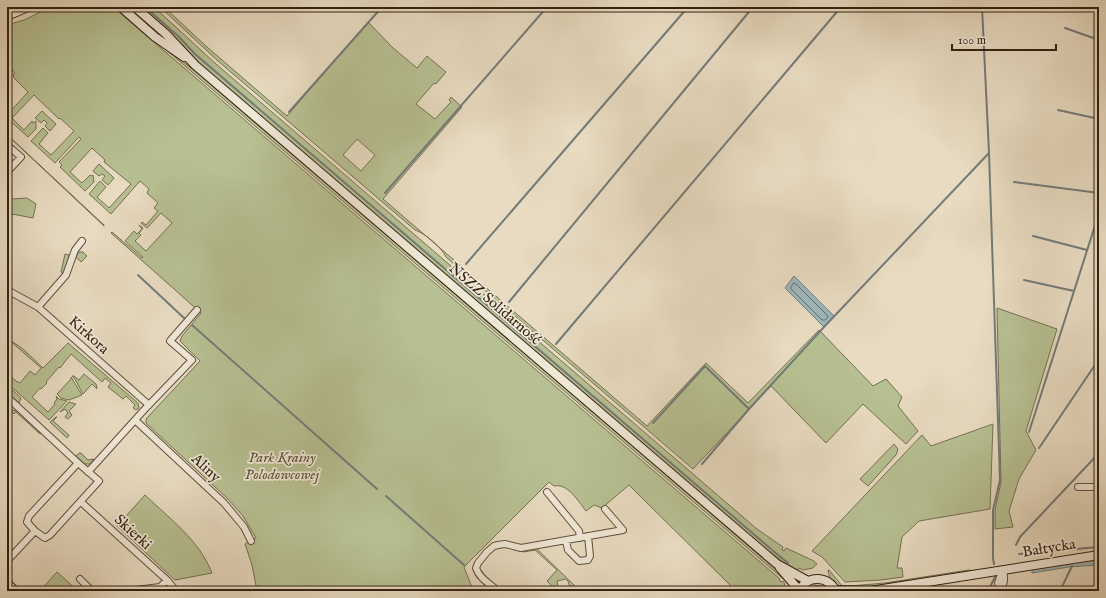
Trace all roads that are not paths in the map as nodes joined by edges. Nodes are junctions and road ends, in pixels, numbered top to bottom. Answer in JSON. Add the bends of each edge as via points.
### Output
{"nodes":[{"id":1,"x":28,"y":7,"type":"edge"},
{"id":2,"x":121,"y":7,"type":"edge"},
{"id":3,"x":135,"y":7,"type":"edge"},
{"id":4,"x":7,"y":16,"type":"edge"},
{"id":5,"x":195,"y":64,"type":"junction"},
{"id":6,"x":7,"y":145,"type":"edge"},
{"id":7,"x":7,"y":172,"type":"edge"},
{"id":8,"x":82,"y":241,"type":"dead end"},
{"id":9,"x":7,"y":290,"type":"edge"},
{"id":10,"x":38,"y":307,"type":"junction"},
{"id":11,"x":197,"y":310,"type":"dead end"},
{"id":12,"x":8,"y":399,"type":"edge"},
{"id":13,"x":149,"y":405,"type":"junction"},
{"id":14,"x":135,"y":420,"type":"junction"},
{"id":15,"x":78,"y":463,"type":"junction"},
{"id":16,"x":88,"y":472,"type":"junction"},
{"id":17,"x":1078,"y":487,"type":"dead end"},
{"id":18,"x":1099,"y":487,"type":"edge"},
{"id":19,"x":547,"y":492,"type":"dead end"},
{"id":20,"x":81,"y":502,"type":"junction"},
{"id":21,"x":605,"y":508,"type":"dead end"},
{"id":22,"x":35,"y":531,"type":"junction"},
{"id":23,"x":588,"y":536,"type":"junction"},
{"id":24,"x":580,"y":538,"type":"junction"},
{"id":25,"x":566,"y":540,"type":"junction"},
{"id":26,"x":251,"y":541,"type":"dead end"},
{"id":27,"x":1099,"y":555,"type":"edge"},
{"id":28,"x":7,"y":561,"type":"edge"},
{"id":29,"x":777,"y":564,"type":"junction"},
{"id":30,"x":1003,"y":570,"type":"junction"},
{"id":31,"x":80,"y":579,"type":"dead end"},
{"id":32,"x":167,"y":580,"type":"junction"},
{"id":33,"x":808,"y":581,"type":"junction"},
{"id":34,"x":7,"y":583,"type":"edge"},
{"id":35,"x":835,"y":590,"type":"edge"},
{"id":36,"x":15,"y":591,"type":"edge"},
{"id":37,"x":92,"y":591,"type":"edge"},
{"id":38,"x":128,"y":591,"type":"edge"},
{"id":39,"x":176,"y":591,"type":"edge"},
{"id":40,"x":498,"y":591,"type":"edge"},
{"id":41,"x":799,"y":591,"type":"edge"},
{"id":42,"x":871,"y":591,"type":"edge"},
{"id":43,"x":999,"y":591,"type":"edge"}],
"edges":[{"from":1,"to":4,"type":"main road"},
{"from":2,"to":5,"type":"main road","name":"NSZZ Solidarność","via":[[155,37]]},
{"from":3,"to":5,"type":"main road","name":"NSZZ Solidarność"},
{"from":5,"to":29,"type":"main road","name":"NSZZ Solidarność"},
{"from":6,"to":7,"type":"street","via":[[20,157]]},
{"from":8,"to":10,"type":"street","via":[[75,250],[66,275]]},
{"from":9,"to":10,"type":"street","name":"Kirkora"},
{"from":10,"to":13,"type":"street","name":"Kirkora"},
{"from":11,"to":13,"type":"street","via":[[170,341],[192,360]]},
{"from":12,"to":15,"type":"street"},
{"from":13,"to":14,"type":"street"},
{"from":14,"to":16,"type":"street"},
{"from":14,"to":26,"type":"street","name":"Aliny","via":[[224,503],[244,527]]},
{"from":15,"to":16,"type":"street"},
{"from":15,"to":22,"type":"street","via":[[29,516],[27,522]]},
{"from":16,"to":20,"type":"street","via":[[99,481]]},
{"from":17,"to":18,"type":"street"},
{"from":19,"to":24,"type":"street","via":[[578,531]]},
{"from":20,"to":22,"type":"street","via":[[50,535],[45,538]]},
{"from":20,"to":32,"type":"street","name":"Skierki"},
{"from":21,"to":23,"type":"street","via":[[622,530]]},
{"from":22,"to":28,"type":"street"},
{"from":23,"to":24,"type":"street"},
{"from":23,"to":25,"type":"street","via":[[588,560],[579,561],[568,550]]},
{"from":24,"to":25,"type":"street"},
{"from":25,"to":40,"type":"street","via":[[521,548],[504,544],[494,546],[476,568],[481,577]]},
{"from":27,"to":30,"type":"main road","name":"Bałtycka"},
{"from":29,"to":33,"type":"main road","name":"NSZZ Solidarność"},
{"from":29,"to":41,"type":"main road","name":"NSZZ Solidarność"},
{"from":30,"to":42,"type":"main road","name":"Bałtycka"},
{"from":30,"to":43,"type":"street","via":[[998,583]]},
{"from":31,"to":37,"type":"street"},
{"from":32,"to":38,"type":"street","via":[[160,587]]},
{"from":32,"to":39,"type":"street","name":"Skierki"},
{"from":33,"to":35,"type":"main road","via":[[823,579]]},
{"from":33,"to":41,"type":"main road"},
{"from":34,"to":36,"type":"main road"},
{"from":35,"to":42,"type":"main road","name":"Bałtycka"}]}
